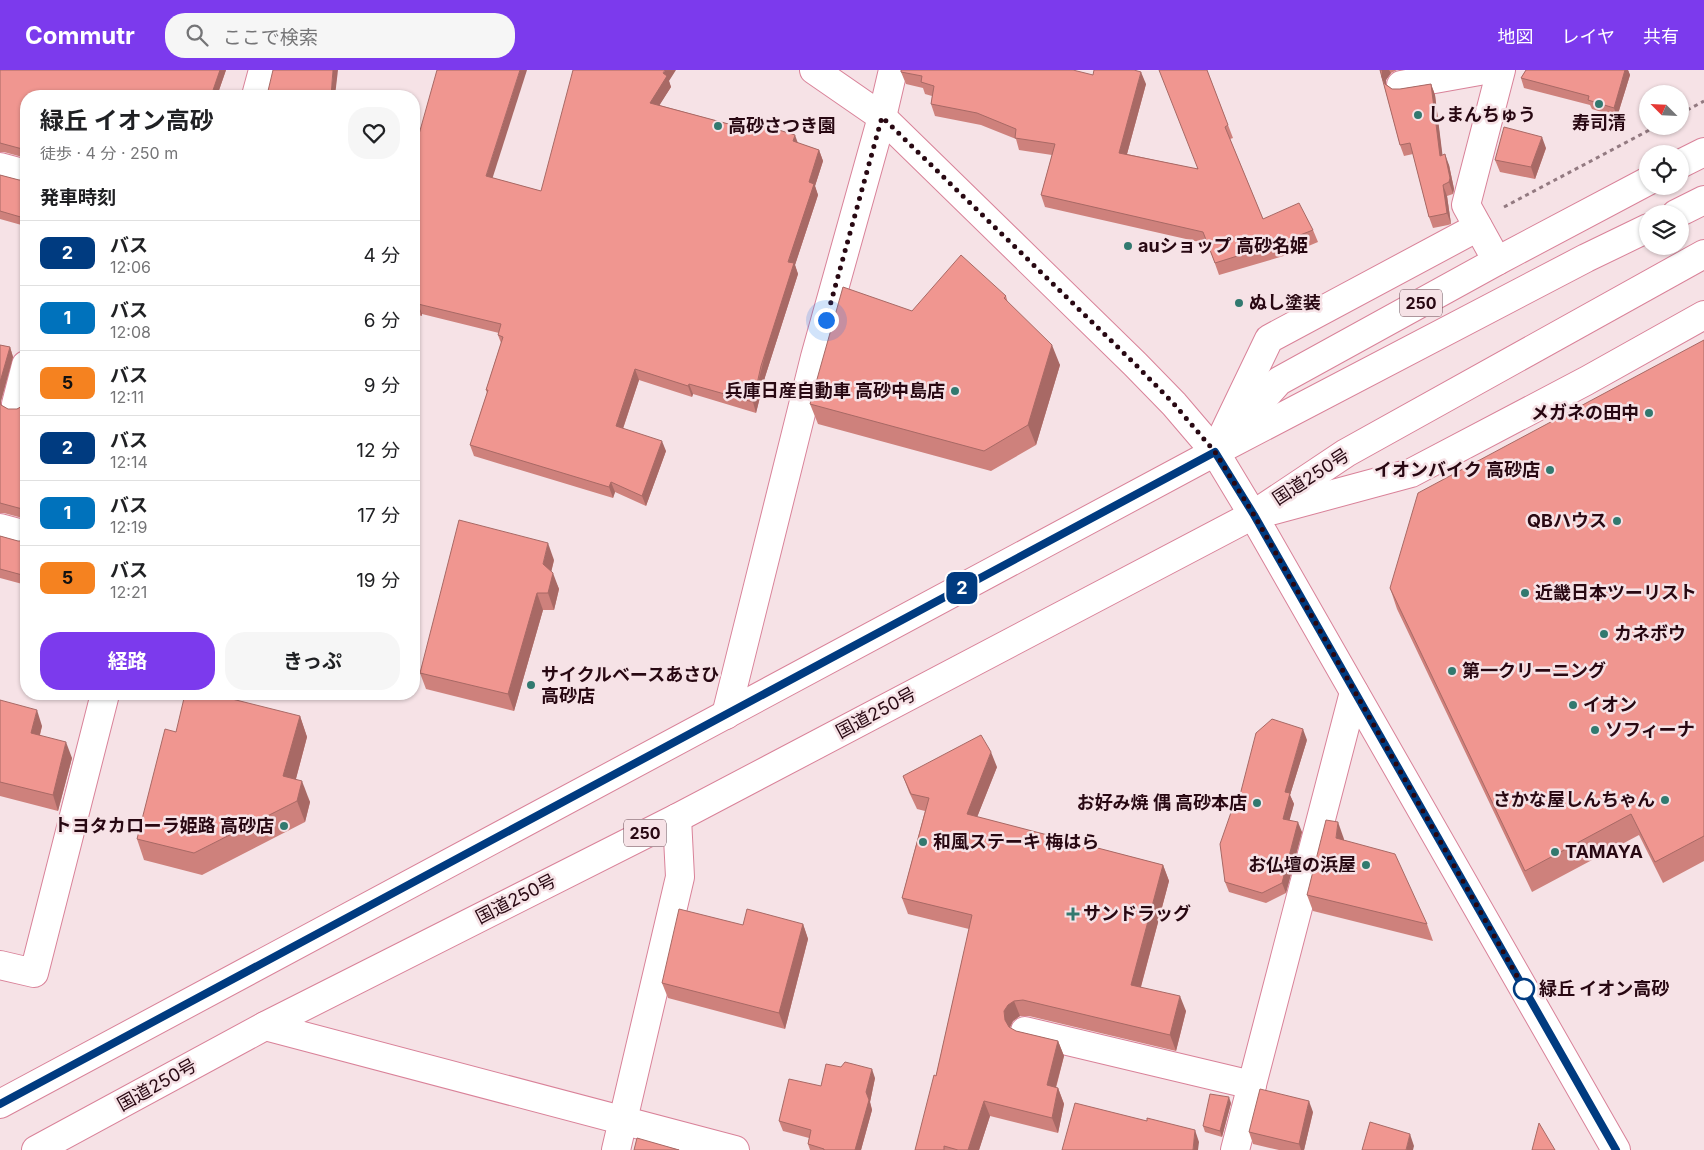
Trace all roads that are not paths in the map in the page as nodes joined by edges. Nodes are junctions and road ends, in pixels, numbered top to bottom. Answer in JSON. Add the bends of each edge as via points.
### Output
{"nodes":[{"id":1,"x":263,"y":70,"type":"edge"},
{"id":2,"x":814,"y":70,"type":"edge"},
{"id":3,"x":893,"y":70,"type":"edge"},
{"id":4,"x":1494,"y":71,"type":"edge"},
{"id":5,"x":1402,"y":84,"type":"dead end"},
{"id":6,"x":258,"y":90,"type":"edge"},
{"id":7,"x":882,"y":117,"type":"junction"},
{"id":8,"x":1704,"y":152,"type":"edge"},
{"id":9,"x":1689,"y":160,"type":"edge"},
{"id":10,"x":0,"y":167,"type":"edge"},
{"id":11,"x":20,"y":172,"type":"edge"},
{"id":12,"x":1639,"y":186,"type":"edge"},
{"id":13,"x":1704,"y":200,"type":"edge"},
{"id":14,"x":1689,"y":208,"type":"edge"},
{"id":15,"x":1478,"y":227,"type":"junction"},
{"id":16,"x":1639,"y":232,"type":"edge"},
{"id":17,"x":1704,"y":254,"type":"edge"},
{"id":18,"x":1497,"y":261,"type":"junction"},
{"id":19,"x":1704,"y":315,"type":"edge"},
{"id":20,"x":20,"y":385,"type":"edge"},
{"id":21,"x":14,"y":404,"type":"edge"},
{"id":22,"x":1215,"y":452,"type":"junction"},
{"id":23,"x":1254,"y":515,"type":"junction"},
{"id":24,"x":0,"y":528,"type":"edge"},
{"id":25,"x":20,"y":533,"type":"edge"},
{"id":26,"x":1354,"y":692,"type":"junction"},
{"id":27,"x":103,"y":700,"type":"edge"},
{"id":28,"x":726,"y":715,"type":"junction"},
{"id":29,"x":676,"y":818,"type":"junction"},
{"id":30,"x":0,"y":965,"type":"edge"},
{"id":31,"x":265,"y":1026,"type":"junction"},
{"id":32,"x":1025,"y":1031,"type":"edge"},
{"id":33,"x":1252,"y":1085,"type":"junction"},
{"id":34,"x":0,"y":1104,"type":"edge"},
{"id":35,"x":624,"y":1120,"type":"junction"},
{"id":36,"x":36,"y":1150,"type":"edge"},
{"id":37,"x":616,"y":1150,"type":"edge"},
{"id":38,"x":735,"y":1150,"type":"edge"},
{"id":39,"x":1235,"y":1150,"type":"edge"},
{"id":40,"x":1616,"y":1150,"type":"edge"}],
"edges":[{"from":1,"to":6,"type":"main road"},
{"from":2,"to":7,"type":"main road"},
{"from":3,"to":7,"type":"main road"},
{"from":4,"to":5,"type":"main road"},
{"from":4,"to":15,"type":"main road","via":[[1466,205]]},
{"from":7,"to":22,"type":"main road","via":[[1135,364]]},
{"from":7,"to":28,"type":"main road","via":[[815,357]]},
{"from":8,"to":9,"type":"main road"},
{"from":10,"to":11,"type":"main road"},
{"from":12,"to":18,"type":"main road","number":"250"},
{"from":13,"to":14,"type":"main road"},
{"from":15,"to":18,"type":"main road"},
{"from":15,"to":22,"type":"main road","via":[[1269,339]]},
{"from":16,"to":22,"type":"main road","number":"250"},
{"from":17,"to":23,"type":"main road","name":"国道250号","number":"250","via":[[1346,453]]},
{"from":18,"to":22,"type":"main road","number":"250","via":[[1279,381]]},
{"from":19,"to":23,"type":"main road","number":"250","via":[[1411,473]]},
{"from":20,"to":21,"type":"main road"},
{"from":22,"to":23,"type":"main road"},
{"from":22,"to":28,"type":"main road","number":"250"},
{"from":23,"to":26,"type":"main road"},
{"from":23,"to":29,"type":"main road","name":"国道250号","number":"250"},
{"from":24,"to":25,"type":"main road"},
{"from":26,"to":33,"type":"main road"},
{"from":26,"to":40,"type":"main road"},
{"from":27,"to":30,"type":"main road","via":[[34,973]]},
{"from":28,"to":34,"type":"main road","number":"250"},
{"from":29,"to":31,"type":"main road","name":"国道250号","number":"250"},
{"from":29,"to":35,"type":"main road","via":[[680,877]]},
{"from":31,"to":35,"type":"main road"},
{"from":31,"to":36,"type":"main road","name":"国道250号","number":"250"},
{"from":32,"to":33,"type":"main road"},
{"from":33,"to":39,"type":"main road"},
{"from":35,"to":37,"type":"main road"},
{"from":35,"to":38,"type":"main road"}]}
